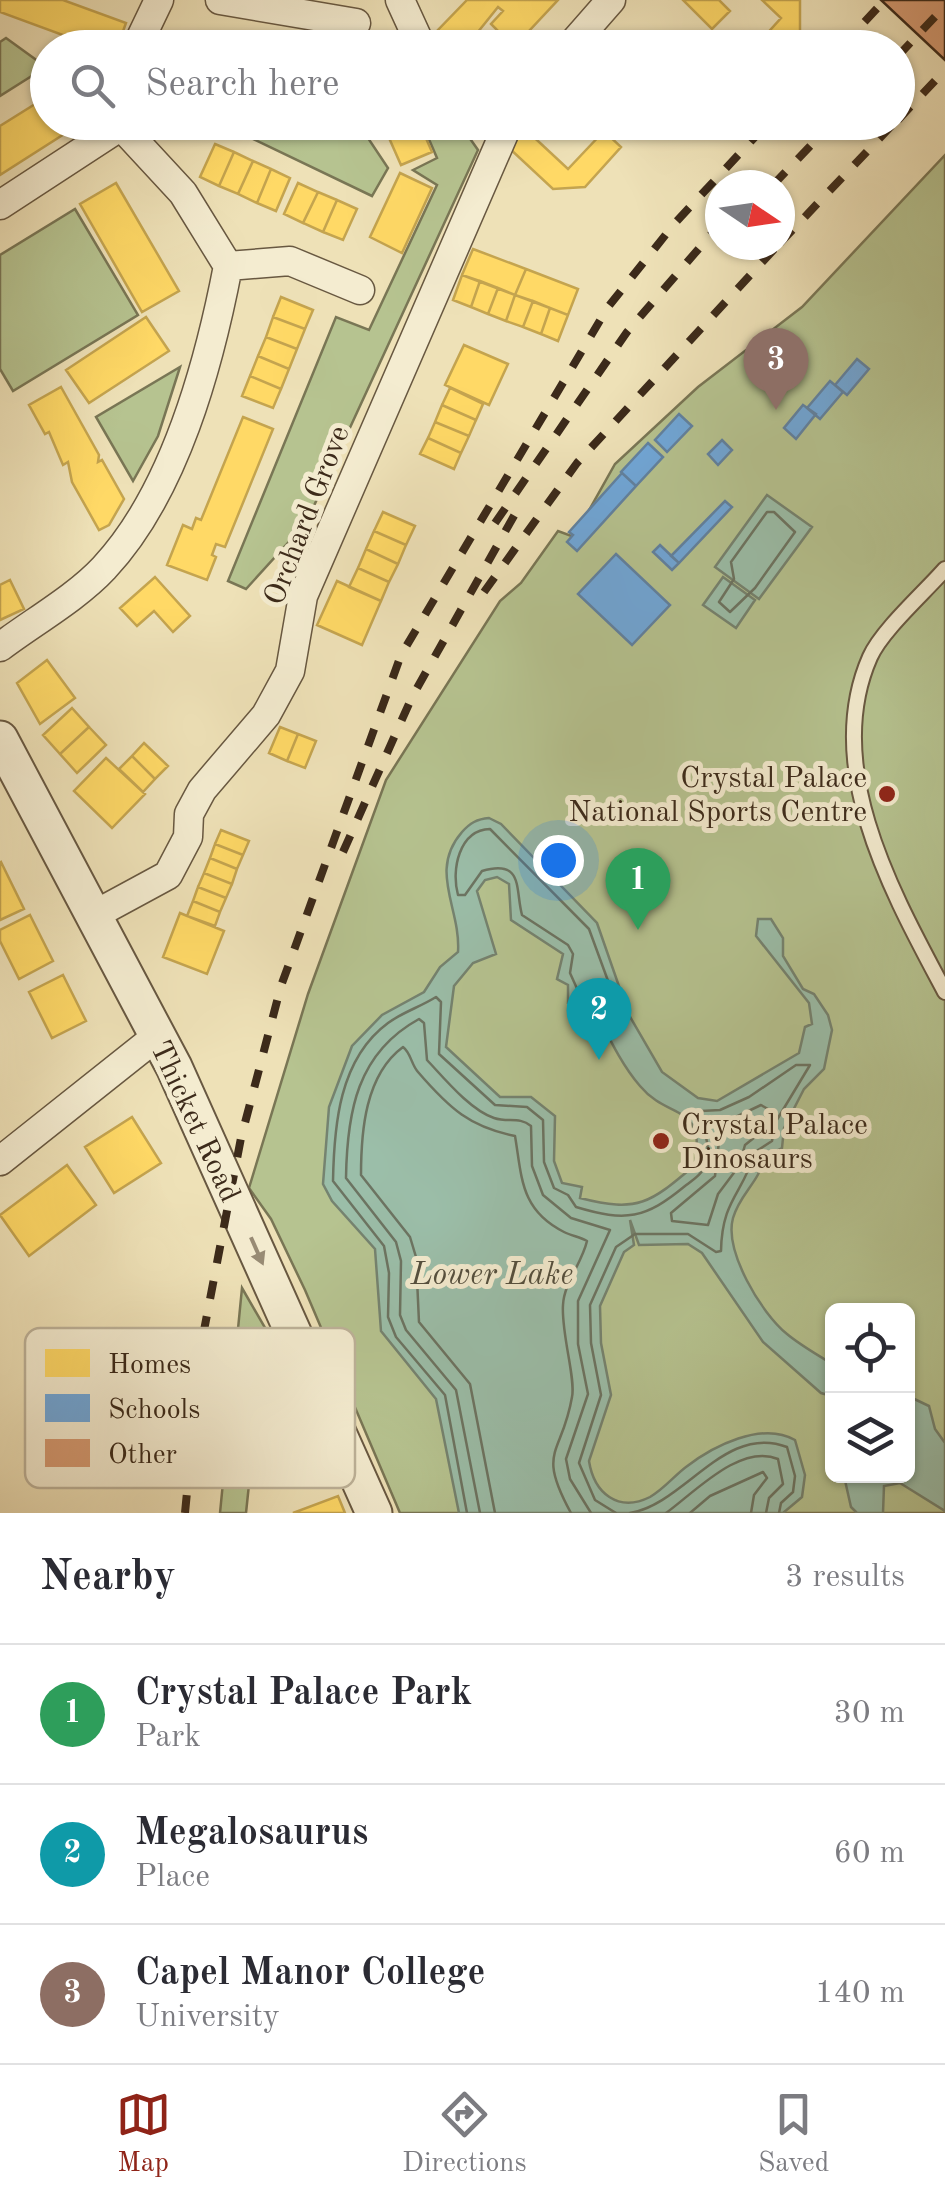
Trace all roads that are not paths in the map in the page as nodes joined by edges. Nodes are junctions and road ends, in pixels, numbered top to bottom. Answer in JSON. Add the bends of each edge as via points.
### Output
{"nodes":[{"id":1,"x":159,"y":0,"type":"edge"},
{"id":2,"x":220,"y":0,"type":"edge"},
{"id":3,"x":610,"y":0,"type":"edge"},
{"id":4,"x":407,"y":4,"type":"edge"},
{"id":5,"x":356,"y":24,"type":"dead end"},
{"id":6,"x":145,"y":30,"type":"edge"},
{"id":7,"x":416,"y":30,"type":"edge"},
{"id":8,"x":585,"y":30,"type":"edge"},
{"id":9,"x":97,"y":140,"type":"edge"},
{"id":10,"x":135,"y":140,"type":"edge"},
{"id":11,"x":492,"y":140,"type":"edge"},
{"id":12,"x":0,"y":206,"type":"edge"},
{"id":13,"x":228,"y":266,"type":"junction"},
{"id":14,"x":360,"y":290,"type":"dead end"},
{"id":15,"x":945,"y":569,"type":"edge"},
{"id":16,"x":0,"y":646,"type":"edge"},
{"id":17,"x":0,"y":738,"type":"edge"},
{"id":18,"x":96,"y":914,"type":"junction"},
{"id":19,"x":945,"y":992,"type":"edge"},
{"id":20,"x":156,"y":1037,"type":"junction"},
{"id":21,"x":0,"y":1161,"type":"edge"},
{"id":22,"x":291,"y":1328,"type":"edge"},
{"id":23,"x":355,"y":1471,"type":"edge"},
{"id":24,"x":374,"y":1513,"type":"edge"}],
"edges":[{"from":1,"to":6,"type":"street"},
{"from":2,"to":5,"type":"street"},
{"from":3,"to":8,"type":"street"},
{"from":4,"to":7,"type":"street"},
{"from":9,"to":12,"type":"street"},
{"from":10,"to":13,"type":"street","via":[[184,193]]},
{"from":11,"to":18,"type":"street","name":"Orchard Grove","via":[[303,596],[290,671],[266,714],[202,790],[168,875]]},
{"from":13,"to":14,"type":"street","via":[[290,261]]},
{"from":13,"to":16,"type":"street","via":[[213,343],[147,509],[102,570]]},
{"from":15,"to":19,"type":"lane","via":[[871,656],[856,720],[860,800]]},
{"from":17,"to":18,"type":"street","name":"Thicket Road"},
{"from":18,"to":20,"type":"street","name":"Thicket Road"},
{"from":20,"to":21,"type":"street"},
{"from":20,"to":22,"type":"street","name":"Thicket Road","one_way":true},
{"from":23,"to":24,"type":"street","name":"Thicket Road","one_way":true}]}
